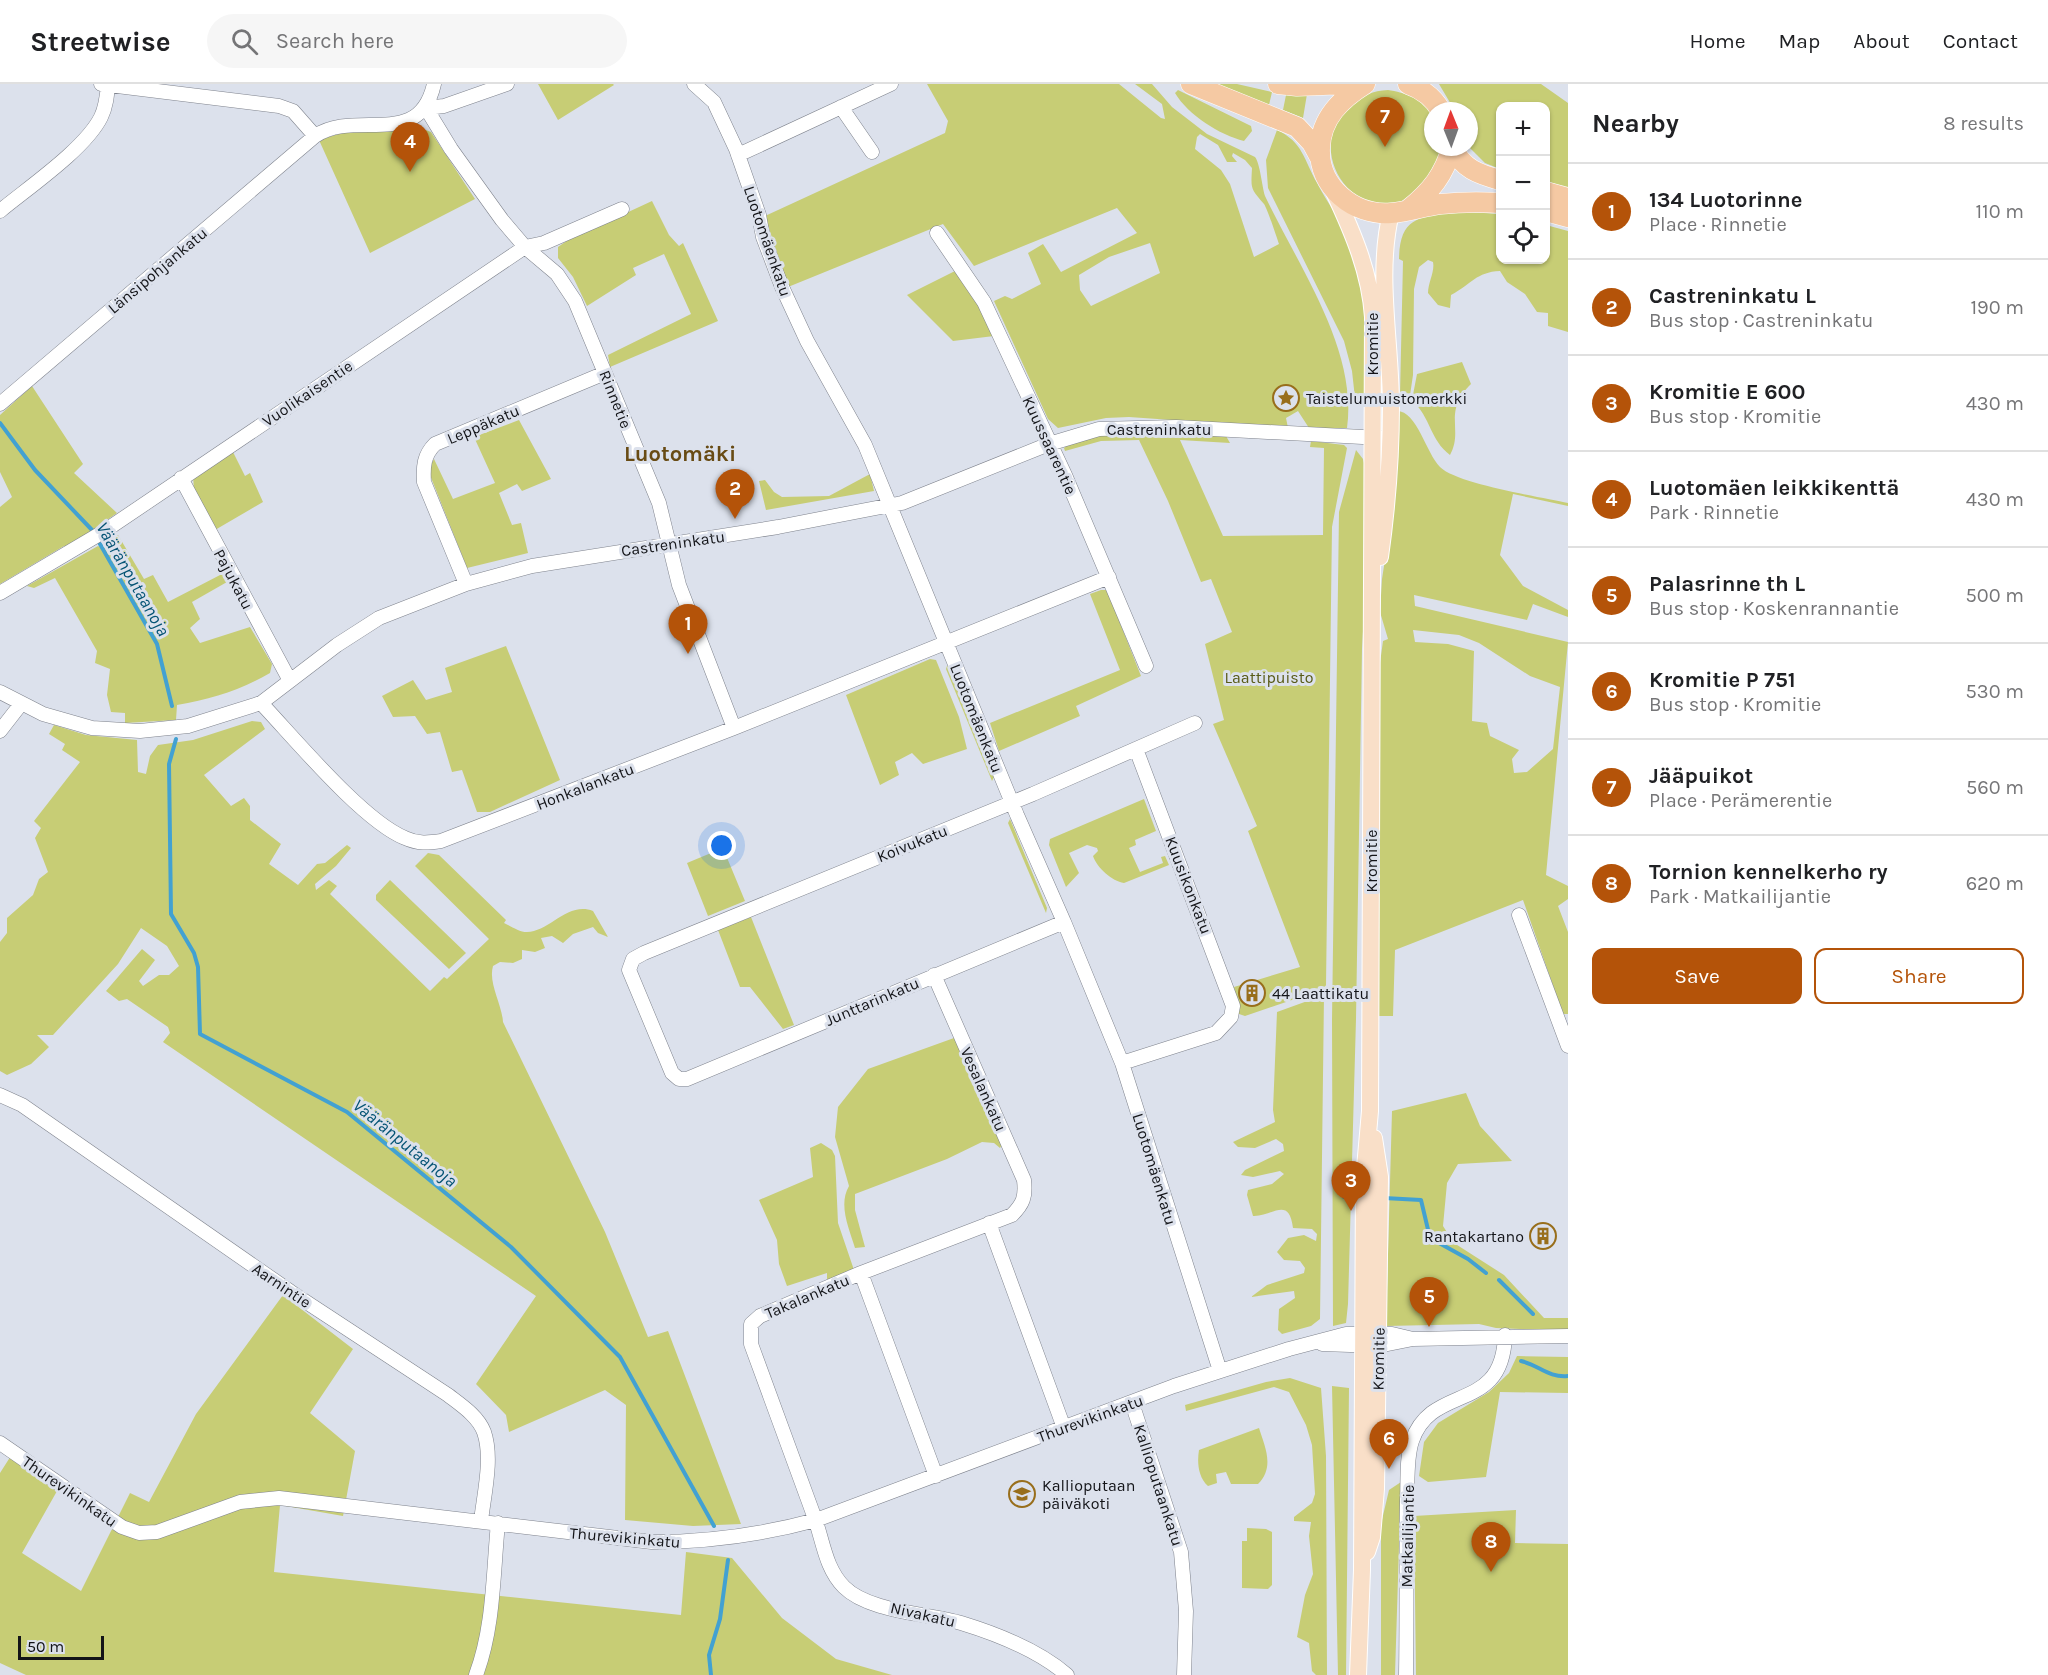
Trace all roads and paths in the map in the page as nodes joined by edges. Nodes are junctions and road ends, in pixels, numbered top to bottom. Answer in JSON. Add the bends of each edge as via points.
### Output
{"nodes":[{"id":1,"x":104,"y":84,"type":"edge"},
{"id":2,"x":434,"y":84,"type":"edge"},
{"id":3,"x":507,"y":84,"type":"edge"},
{"id":4,"x":694,"y":84,"type":"edge"},
{"id":5,"x":891,"y":84,"type":"edge"},
{"id":6,"x":1191,"y":84,"type":"edge"},
{"id":7,"x":1278,"y":84,"type":"edge"},
{"id":8,"x":1348,"y":84,"type":"edge"},
{"id":9,"x":1365,"y":84,"type":"edge"},
{"id":10,"x":1408,"y":84,"type":"edge"},
{"id":11,"x":1430,"y":84,"type":"edge"},
{"id":12,"x":1432,"y":102,"type":"edge"},
{"id":13,"x":1437,"y":102,"type":"edge"},
{"id":14,"x":841,"y":107,"type":"junction"},
{"id":15,"x":426,"y":108,"type":"junction"},
{"id":16,"x":315,"y":136,"type":"junction"},
{"id":17,"x":872,"y":152,"type":"dead end"},
{"id":18,"x":738,"y":155,"type":"junction"},
{"id":19,"x":1319,"y":156,"type":"junction"},
{"id":20,"x":1449,"y":156,"type":"edge"},
{"id":21,"x":1457,"y":156,"type":"edge"},
{"id":22,"x":1496,"y":179,"type":"edge"},
{"id":23,"x":1335,"y":192,"type":"junction"},
{"id":24,"x":1550,"y":193,"type":"edge"},
{"id":25,"x":1568,"y":198,"type":"edge"},
{"id":26,"x":1496,"y":203,"type":"edge"},
{"id":27,"x":622,"y":209,"type":"dead end"},
{"id":28,"x":0,"y":211,"type":"edge"},
{"id":29,"x":1399,"y":212,"type":"junction"},
{"id":30,"x":1550,"y":212,"type":"edge"},
{"id":31,"x":1568,"y":217,"type":"edge"},
{"id":32,"x":937,"y":233,"type":"dead end"},
{"id":33,"x":525,"y":247,"type":"junction"},
{"id":34,"x":605,"y":373,"type":"junction"},
{"id":35,"x":0,"y":403,"type":"edge"},
{"id":36,"x":1372,"y":438,"type":"junction"},
{"id":37,"x":1389,"y":438,"type":"junction"},
{"id":38,"x":1048,"y":444,"type":"junction"},
{"id":39,"x":181,"y":478,"type":"junction"},
{"id":40,"x":890,"y":506,"type":"junction"},
{"id":41,"x":670,"y":544,"type":"junction"},
{"id":42,"x":1109,"y":577,"type":"junction"},
{"id":43,"x":466,"y":584,"type":"junction"},
{"id":44,"x":0,"y":593,"type":"edge"},
{"id":45,"x":1372,"y":611,"type":"junction"},
{"id":46,"x":946,"y":642,"type":"junction"},
{"id":47,"x":1146,"y":666,"type":"dead end"},
{"id":48,"x":289,"y":679,"type":"junction"},
{"id":49,"x":0,"y":692,"type":"edge"},
{"id":50,"x":261,"y":703,"type":"junction"},
{"id":51,"x":21,"y":704,"type":"junction"},
{"id":52,"x":1195,"y":723,"type":"dead end"},
{"id":53,"x":734,"y":728,"type":"junction"},
{"id":54,"x":0,"y":731,"type":"edge"},
{"id":55,"x":1136,"y":749,"type":"junction"},
{"id":56,"x":1012,"y":802,"type":"junction"},
{"id":57,"x":1519,"y":915,"type":"dead end"},
{"id":58,"x":1064,"y":922,"type":"junction"},
{"id":59,"x":934,"y":975,"type":"junction"},
{"id":60,"x":1568,"y":1046,"type":"edge"},
{"id":61,"x":1122,"y":1063,"type":"junction"},
{"id":62,"x":680,"y":1079,"type":"joint"},
{"id":63,"x":0,"y":1095,"type":"edge"},
{"id":64,"x":1023,"y":1204,"type":"joint"},
{"id":65,"x":989,"y":1224,"type":"junction"},
{"id":66,"x":861,"y":1273,"type":"junction"},
{"id":67,"x":1505,"y":1335,"type":"junction"},
{"id":68,"x":1568,"y":1336,"type":"edge"},
{"id":69,"x":1370,"y":1340,"type":"junction"},
{"id":70,"x":1220,"y":1371,"type":"junction"},
{"id":71,"x":1132,"y":1403,"type":"junction"},
{"id":72,"x":1064,"y":1428,"type":"junction"},
{"id":73,"x":0,"y":1443,"type":"edge"},
{"id":74,"x":936,"y":1476,"type":"junction"},
{"id":75,"x":816,"y":1520,"type":"junction"},
{"id":76,"x":481,"y":1521,"type":"junction"},
{"id":77,"x":498,"y":1523,"type":"junction"},
{"id":78,"x":476,"y":1675,"type":"edge"},
{"id":79,"x":1067,"y":1675,"type":"edge"},
{"id":80,"x":1184,"y":1675,"type":"edge"},
{"id":81,"x":1358,"y":1675,"type":"edge"},
{"id":82,"x":1406,"y":1675,"type":"edge"}],
"edges":[{"from":1,"to":16,"type":"street","via":[[279,106],[292,111]]},
{"from":1,"to":28,"type":"street","via":[[105,104],[96,126]]},
{"from":2,"to":15,"type":"street"},
{"from":3,"to":15,"type":"street","via":[[444,106]]},
{"from":4,"to":18,"type":"street","name":"Luotomäenkatu","via":[[714,102]]},
{"from":5,"to":14,"type":"street"},
{"from":6,"to":19,"type":"highway","via":[[1297,127]]},
{"from":7,"to":8,"type":"highway"},
{"from":9,"to":19,"type":"highway","via":[[1345,98],[1326,121]]},
{"from":10,"to":12,"type":"highway"},
{"from":11,"to":13,"type":"main road"},
{"from":14,"to":17,"type":"street"},
{"from":14,"to":18,"type":"street"},
{"from":15,"to":16,"type":"street","via":[[405,122],[339,126]]},
{"from":15,"to":33,"type":"street","name":"Rinnetie","via":[[475,184]]},
{"from":16,"to":35,"type":"street","name":"Länsipohjankatu"},
{"from":18,"to":40,"type":"street","name":"Luotomäenkatu","via":[[763,237],[802,332],[862,438]]},
{"from":19,"to":23,"type":"highway"},
{"from":20,"to":29,"type":"highway","via":[[1442,175],[1423,198]]},
{"from":21,"to":22,"type":"highway","via":[[1470,170]]},
{"from":23,"to":29,"type":"highway","via":[[1362,209]]},
{"from":23,"to":36,"type":"main road","name":"Kromitie","via":[[1354,235],[1371,292]]},
{"from":24,"to":25,"type":"highway"},
{"from":26,"to":29,"type":"highway","via":[[1458,203]]},
{"from":27,"to":33,"type":"street","name":"Vuolikaisentie","via":[[544,243]]},
{"from":29,"to":37,"type":"main road","name":"Kromitie","via":[[1385,247]]},
{"from":30,"to":31,"type":"highway"},
{"from":32,"to":38,"type":"street","name":"Kuussaarentie","via":[[984,302]]},
{"from":33,"to":34,"type":"street","name":"Rinnetie","via":[[557,274],[575,301]]},
{"from":33,"to":39,"type":"street","name":"Vuolikaisentie"},
{"from":34,"to":41,"type":"street","name":"Rinnetie","via":[[659,503]]},
{"from":34,"to":43,"type":"street","name":"Leppäkatu","via":[[435,444],[427,451],[424,482]]},
{"from":36,"to":37,"type":"street","name":"Castreninkatu"},
{"from":36,"to":38,"type":"street","name":"Castreninkatu","via":[[1139,426],[1099,429]]},
{"from":36,"to":45,"type":"main road","name":"Kromitie"},
{"from":37,"to":45,"type":"main road","name":"Kromitie","via":[[1388,499]]},
{"from":38,"to":40,"type":"street","name":"Castreninkatu"},
{"from":38,"to":42,"type":"street","name":"Kuussaarentie"},
{"from":39,"to":44,"type":"street","name":"Vuolikaisentie","via":[[103,532]]},
{"from":39,"to":48,"type":"street","name":"Pajukatu"},
{"from":40,"to":41,"type":"street","name":"Castreninkatu"},
{"from":40,"to":46,"type":"street","name":"Luotomäenkatu"},
{"from":41,"to":43,"type":"street","name":"Castreninkatu","via":[[531,566]]},
{"from":41,"to":53,"type":"street","name":"Rinnetie","via":[[679,585]]},
{"from":42,"to":46,"type":"street","name":"Honkalankatu"},
{"from":42,"to":47,"type":"street","name":"Kuussaarentie"},
{"from":43,"to":48,"type":"street","name":"Castreninkatu","via":[[378,618]]},
{"from":45,"to":69,"type":"main road","name":"Kromitie","via":[[1370,1111],[1364,1179]]},
{"from":46,"to":53,"type":"street","name":"Honkalankatu"},
{"from":46,"to":56,"type":"street","name":"Luotomäenkatu"},
{"from":48,"to":50,"type":"street","name":"Castreninkatu"},
{"from":49,"to":51,"type":"street","name":"Castreninkatu"},
{"from":50,"to":51,"type":"street","name":"Castreninkatu","via":[[188,726],[140,731],[92,728]]},
{"from":50,"to":53,"type":"street","name":"Honkalankatu","via":[[367,812],[404,838],[425,844]]},
{"from":51,"to":54,"type":"street"},
{"from":52,"to":55,"type":"street","name":"Koivukatu"},
{"from":55,"to":56,"type":"street","name":"Koivukatu"},
{"from":55,"to":61,"type":"street","name":"Kuusikonkatu","via":[[1233,1006],[1229,1022],[1216,1033]]},
{"from":56,"to":58,"type":"street","name":"Luotomäenkatu"},
{"from":56,"to":62,"type":"street","name":"Koivukatu","via":[[644,953],[630,963],[629,970],[672,1073]]},
{"from":57,"to":60,"type":"street"},
{"from":58,"to":59,"type":"street","name":"Junttarinkatu"},
{"from":58,"to":61,"type":"street","name":"Luotomäenkatu"},
{"from":59,"to":62,"type":"street","name":"Junttarinkatu","via":[[687,1080]]},
{"from":59,"to":64,"type":"street","name":"Vesalankatu","via":[[1024,1180]]},
{"from":61,"to":70,"type":"street","name":"Luotomäenkatu"},
{"from":63,"to":76,"type":"street","name":"Aarnintie","via":[[22,1105],[470,1412],[484,1432],[488,1452]]},
{"from":64,"to":65,"type":"street","name":"Takalankatu","via":[[1012,1215]]},
{"from":65,"to":66,"type":"street","name":"Takalankatu"},
{"from":65,"to":72,"type":"street"},
{"from":66,"to":74,"type":"street"},
{"from":66,"to":75,"type":"street","name":"Takalankatu","via":[[760,1316],[749,1332]]},
{"from":67,"to":68,"type":"street","name":"Thurevikinkatu"},
{"from":67,"to":69,"type":"street","name":"Thurevikinkatu","via":[[1413,1340],[1392,1334]]},
{"from":67,"to":82,"type":"street","name":"Matkailijantie","via":[[1499,1371],[1483,1387],[1426,1418],[1412,1441],[1407,1513]]},
{"from":69,"to":70,"type":"street","name":"Thurevikinkatu","via":[[1346,1334]]},
{"from":69,"to":81,"type":"main road","name":"Kromitie"},
{"from":70,"to":71,"type":"street","name":"Thurevikinkatu"},
{"from":71,"to":72,"type":"street","name":"Thurevikinkatu"},
{"from":71,"to":80,"type":"street","name":"Kallioputaankatu","via":[[1181,1552],[1186,1611]]},
{"from":72,"to":74,"type":"street","name":"Thurevikinkatu"},
{"from":73,"to":76,"type":"street","name":"Thurevikinkatu","via":[[122,1527],[139,1533],[157,1532],[240,1502],[279,1498]]},
{"from":74,"to":75,"type":"street","name":"Thurevikinkatu"},
{"from":75,"to":77,"type":"street","name":"Thurevikinkatu","via":[[774,1531],[691,1542],[652,1542]]},
{"from":75,"to":79,"type":"street","name":"Nivakatu","via":[[833,1574],[845,1588],[863,1599],[960,1623],[1011,1641]]},
{"from":76,"to":77,"type":"street","name":"Thurevikinkatu"},
{"from":77,"to":78,"type":"street","via":[[484,1655]]}]}
